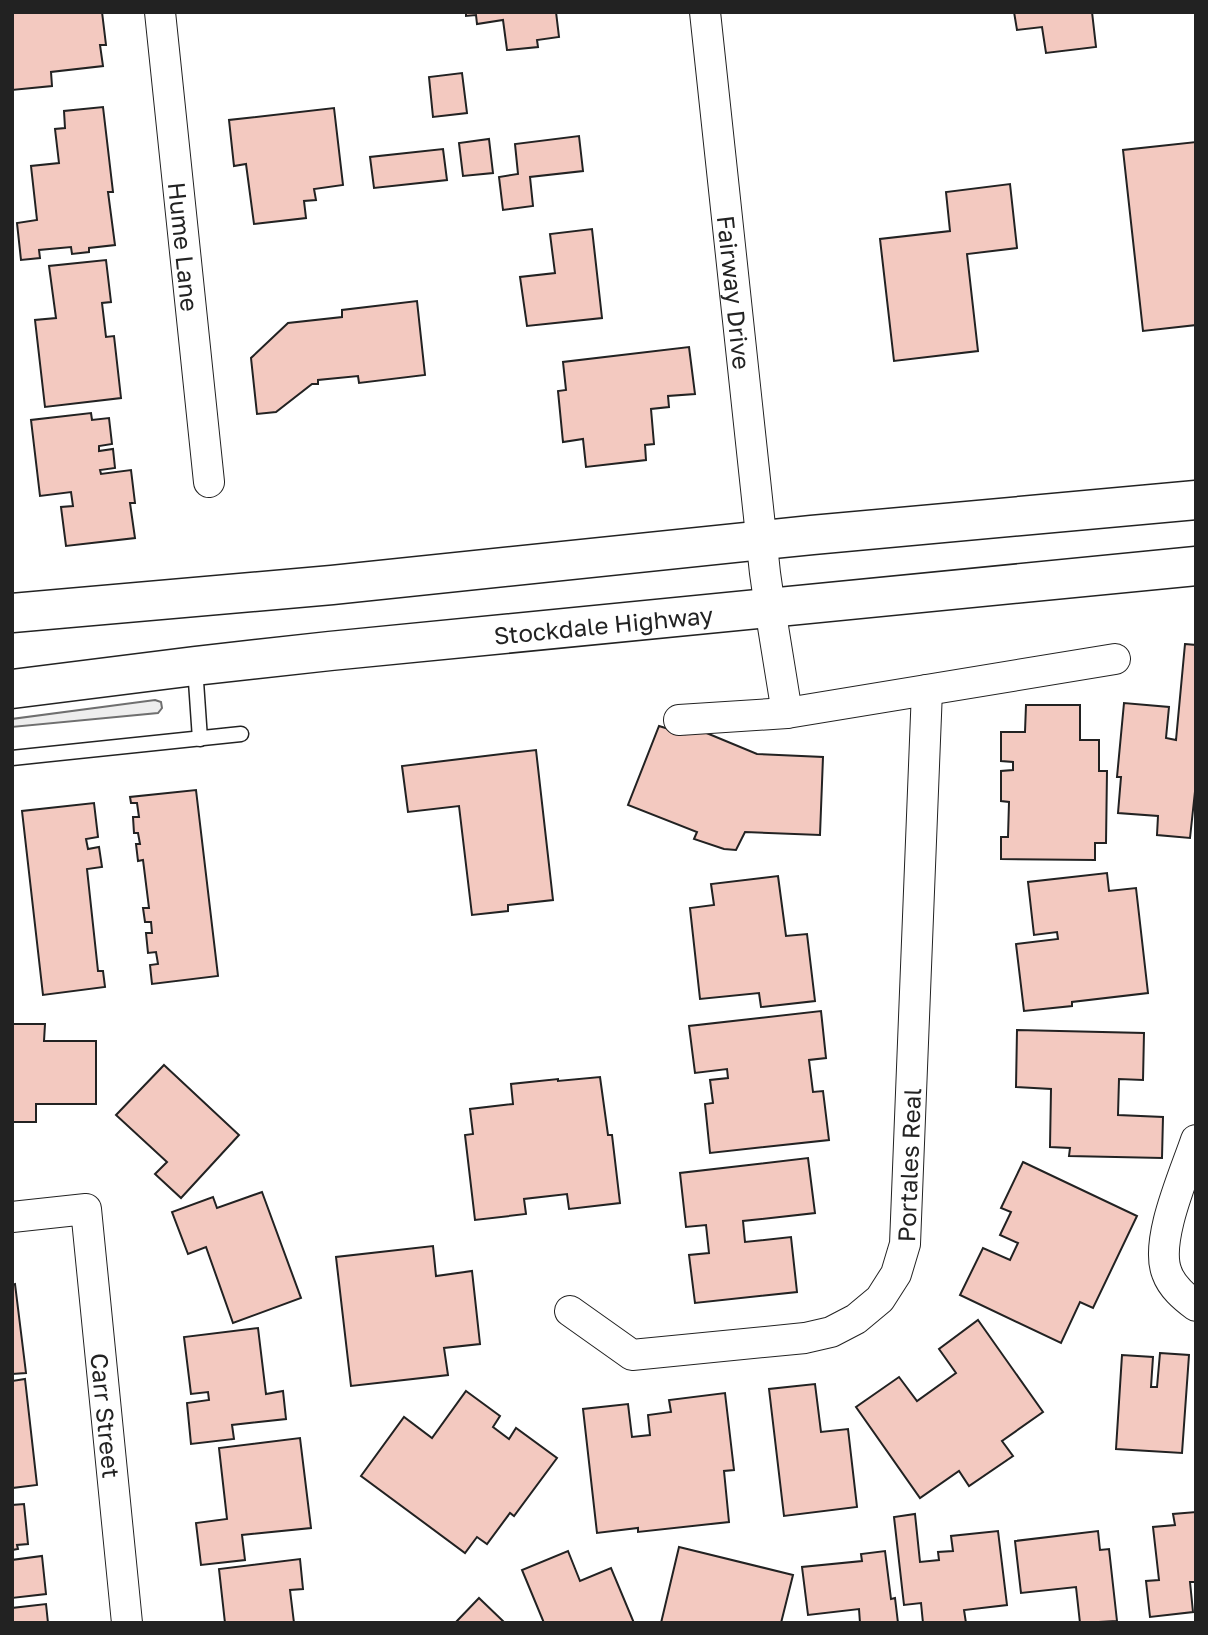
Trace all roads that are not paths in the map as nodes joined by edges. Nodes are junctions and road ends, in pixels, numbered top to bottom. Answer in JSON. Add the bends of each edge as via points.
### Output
{"nodes":[{"id":1,"x":160,"y":12,"type":"edge"},
{"id":2,"x":705,"y":12,"type":"edge"},
{"id":3,"x":209,"y":481,"type":"dead end"},
{"id":4,"x":1196,"y":500,"type":"edge"},
{"id":5,"x":1196,"y":566,"type":"edge"},
{"id":6,"x":766,"y":574,"type":"junction"},
{"id":7,"x":12,"y":613,"type":"edge"},
{"id":8,"x":1115,"y":659,"type":"dead end"},
{"id":9,"x":195,"y":666,"type":"junction"},
{"id":10,"x":12,"y":689,"type":"edge"},
{"id":11,"x":927,"y":690,"type":"junction"},
{"id":12,"x":787,"y":713,"type":"junction"},
{"id":13,"x":679,"y":720,"type":"dead end"},
{"id":14,"x":242,"y":734,"type":"dead end"},
{"id":15,"x":200,"y":738,"type":"junction"},
{"id":16,"x":12,"y":758,"type":"edge"},
{"id":17,"x":1196,"y":1140,"type":"edge"},
{"id":18,"x":12,"y":1217,"type":"edge"},
{"id":19,"x":1196,"y":1306,"type":"edge"},
{"id":20,"x":570,"y":1311,"type":"dead end"},
{"id":21,"x":127,"y":1623,"type":"edge"}],
"edges":[{"from":1,"to":3,"type":"street","name":"Hume Lane"},
{"from":2,"to":6,"type":"street","name":"Fairway Drive"},
{"from":4,"to":6,"type":"main road","name":"Stockdale Highway","via":[[839,532]]},
{"from":5,"to":6,"type":"main road","name":"Stockdale Highway"},
{"from":6,"to":7,"type":"main road","name":"Stockdale Highway","via":[[332,585]]},
{"from":6,"to":9,"type":"main road","name":"Stockdale Highway"},
{"from":6,"to":12,"type":"street","name":"Fairway Drive"},
{"from":8,"to":11,"type":"street"},
{"from":9,"to":10,"type":"main road","name":"Stockdale Highway"},
{"from":9,"to":15,"type":"lane"},
{"from":11,"to":12,"type":"street"},
{"from":11,"to":20,"type":"street","name":"Portales Real","via":[[905,1244],[896,1274],[880,1299],[856,1320],[805,1338],[632,1355]]},
{"from":12,"to":13,"type":"street"},
{"from":14,"to":15,"type":"lane"},
{"from":15,"to":16,"type":"lane"},
{"from":17,"to":19,"type":"street","via":[[1162,1249],[1167,1273],[1179,1293]]},
{"from":18,"to":21,"type":"street","name":"Carr Street","via":[[86,1209]]}]}
